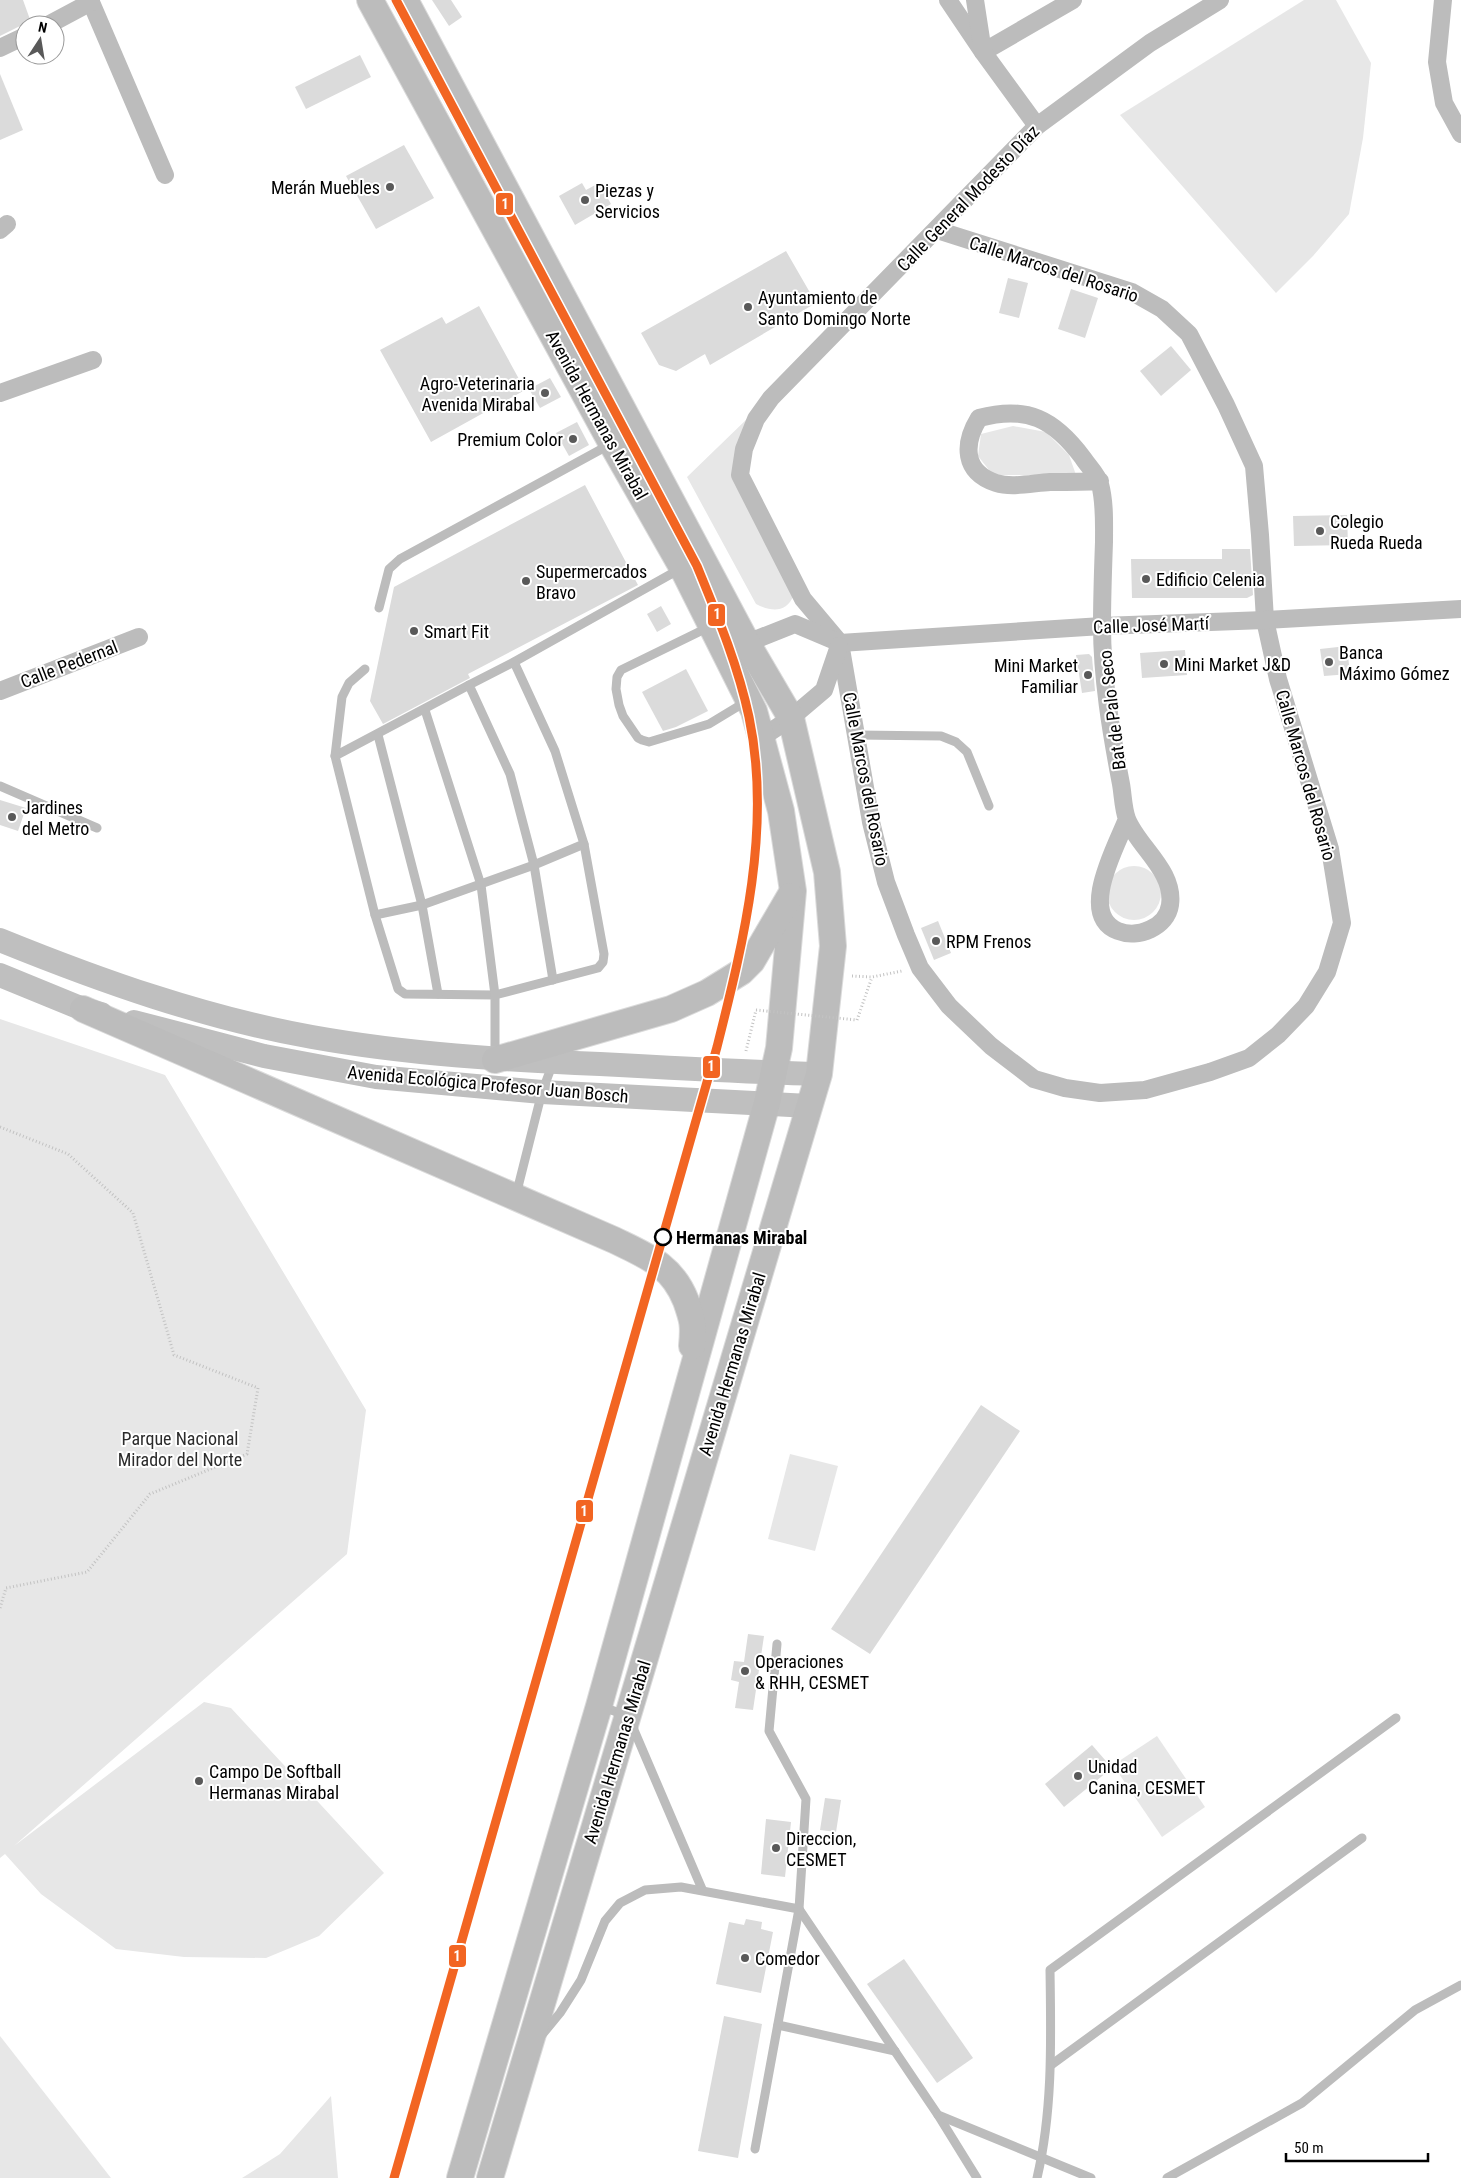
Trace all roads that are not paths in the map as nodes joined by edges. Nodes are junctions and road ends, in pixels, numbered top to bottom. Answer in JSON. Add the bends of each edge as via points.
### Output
{"nodes":[{"id":1,"x":370,"y":0,"type":"edge"},
{"id":2,"x":405,"y":0,"type":"edge"},
{"id":3,"x":948,"y":0,"type":"edge"},
{"id":4,"x":975,"y":0,"type":"edge"},
{"id":5,"x":1073,"y":0,"type":"edge"},
{"id":6,"x":1220,"y":0,"type":"edge"},
{"id":7,"x":1443,"y":0,"type":"edge"},
{"id":8,"x":91,"y":1,"type":"edge"},
{"id":9,"x":65,"y":16,"type":"edge"},
{"id":10,"x":15,"y":41,"type":"edge"},
{"id":11,"x":0,"y":48,"type":"edge"},
{"id":12,"x":983,"y":52,"type":"junction"},
{"id":13,"x":1037,"y":126,"type":"junction"},
{"id":14,"x":1461,"y":134,"type":"edge"},
{"id":15,"x":165,"y":175,"type":"dead end"},
{"id":16,"x":937,"y":230,"type":"junction"},
{"id":17,"x":93,"y":360,"type":"dead end"},
{"id":18,"x":0,"y":393,"type":"edge"},
{"id":19,"x":612,"y":444,"type":"junction"},
{"id":20,"x":1100,"y":482,"type":"junction"},
{"id":21,"x":682,"y":568,"type":"junction"},
{"id":22,"x":379,"y":608,"type":"dead end"},
{"id":23,"x":1461,"y":609,"type":"edge"},
{"id":24,"x":1265,"y":620,"type":"junction"},
{"id":25,"x":712,"y":626,"type":"junction"},
{"id":26,"x":1102,"y":626,"type":"junction"},
{"id":27,"x":139,"y":637,"type":"dead end"},
{"id":28,"x":840,"y":643,"type":"junction"},
{"id":29,"x":737,"y":651,"type":"junction"},
{"id":30,"x":514,"y":662,"type":"junction"},
{"id":31,"x":365,"y":669,"type":"dead end"},
{"id":32,"x":469,"y":685,"type":"junction"},
{"id":33,"x":0,"y":691,"type":"edge"},
{"id":34,"x":748,"y":700,"type":"junction"},
{"id":35,"x":425,"y":710,"type":"junction"},
{"id":36,"x":791,"y":718,"type":"junction"},
{"id":37,"x":378,"y":734,"type":"junction"},
{"id":38,"x":856,"y":735,"type":"junction"},
{"id":39,"x":761,"y":738,"type":"junction"},
{"id":40,"x":335,"y":756,"type":"junction"},
{"id":41,"x":0,"y":786,"type":"edge"},
{"id":42,"x":989,"y":806,"type":"dead end"},
{"id":43,"x":1127,"y":819,"type":"junction"},
{"id":44,"x":97,"y":828,"type":"dead end"},
{"id":45,"x":584,"y":844,"type":"junction"},
{"id":46,"x":534,"y":865,"type":"junction"},
{"id":47,"x":481,"y":885,"type":"junction"},
{"id":48,"x":793,"y":891,"type":"junction"},
{"id":49,"x":422,"y":905,"type":"junction"},
{"id":50,"x":375,"y":916,"type":"junction"},
{"id":51,"x":0,"y":940,"type":"edge"},
{"id":52,"x":0,"y":975,"type":"edge"},
{"id":53,"x":553,"y":980,"type":"junction"},
{"id":54,"x":438,"y":994,"type":"junction"},
{"id":55,"x":495,"y":995,"type":"junction"},
{"id":56,"x":83,"y":1009,"type":"junction"},
{"id":57,"x":494,"y":1060,"type":"junction"},
{"id":58,"x":553,"y":1062,"type":"junction"},
{"id":59,"x":775,"y":1073,"type":"junction"},
{"id":60,"x":819,"y":1074,"type":"junction"},
{"id":61,"x":542,"y":1092,"type":"junction"},
{"id":62,"x":767,"y":1103,"type":"junction"},
{"id":63,"x":809,"y":1106,"type":"junction"},
{"id":64,"x":515,"y":1198,"type":"junction"},
{"id":65,"x":686,"y":1397,"type":"junction"},
{"id":66,"x":777,"y":1644,"type":"dead end"},
{"id":67,"x":599,"y":1706,"type":"junction"},
{"id":68,"x":628,"y":1716,"type":"junction"},
{"id":69,"x":1396,"y":1718,"type":"dead end"},
{"id":70,"x":1362,"y":1838,"type":"dead end"},
{"id":71,"x":702,"y":1890,"type":"junction"},
{"id":72,"x":799,"y":1909,"type":"junction"},
{"id":73,"x":1461,"y":1985,"type":"edge"},
{"id":74,"x":778,"y":2024,"type":"junction"},
{"id":75,"x":895,"y":2051,"type":"junction"},
{"id":76,"x":528,"y":2052,"type":"junction"},
{"id":77,"x":1051,"y":2066,"type":"junction"},
{"id":78,"x":938,"y":2115,"type":"junction"},
{"id":79,"x":755,"y":2149,"type":"dead end"},
{"id":80,"x":1042,"y":2157,"type":"junction"},
{"id":81,"x":460,"y":2178,"type":"edge"},
{"id":82,"x":490,"y":2178,"type":"edge"},
{"id":83,"x":977,"y":2178,"type":"edge"},
{"id":84,"x":1037,"y":2178,"type":"edge"},
{"id":85,"x":1091,"y":2178,"type":"edge"},
{"id":86,"x":1167,"y":2178,"type":"edge"}],
"edges":[{"from":1,"to":19,"type":"main road","name":"Avenida Hermanas Mirabal"},
{"from":2,"to":29,"type":"main road","name":"Avenida Hermanas Mirabal"},
{"from":3,"to":12,"type":"street"},
{"from":4,"to":12,"type":"street"},
{"from":5,"to":12,"type":"street"},
{"from":6,"to":13,"type":"street","name":"Calle General Modesto Díaz","via":[[1150,43]]},
{"from":7,"to":14,"type":"street","via":[[1437,62],[1444,103]]},
{"from":8,"to":9,"type":"street"},
{"from":8,"to":15,"type":"street"},
{"from":10,"to":11,"type":"street"},
{"from":12,"to":13,"type":"street"},
{"from":13,"to":16,"type":"street","name":"Calle General Modesto Díaz"},
{"from":16,"to":24,"type":"street","name":"Calle Marcos del Rosario","via":[[1132,292],[1162,309],[1189,334],[1254,466]]},
{"from":16,"to":28,"type":"street","name":"Calle General Modesto Díaz","via":[[772,398],[756,419],[744,449],[740,475],[744,484],[803,599]]},
{"from":17,"to":18,"type":"street"},
{"from":19,"to":21,"type":"main road","name":"Avenida Hermanas Mirabal"},
{"from":19,"to":22,"type":"lane","via":[[400,559],[389,569]]},
{"from":20,"to":20,"type":"street","name":"Bat de Palo Seco","via":[[1050,423],[1026,414],[1000,412],[979,418],[971,431],[968,446],[970,462],[981,476],[998,483]]},
{"from":20,"to":26,"type":"street","name":"Bat de Palo Seco","via":[[1104,506]]},
{"from":21,"to":25,"type":"main road","name":"Avenida Hermanas Mirabal"},
{"from":21,"to":30,"type":"lane"},
{"from":23,"to":24,"type":"street","name":"Calle José Martí"},
{"from":24,"to":26,"type":"street","name":"Calle José Martí"},
{"from":24,"to":38,"type":"street","name":"Calle Marcos del Rosario","via":[[1278,679],[1330,849],[1342,923],[1327,972],[1306,1006],[1278,1035],[1249,1058],[1176,1083],[1145,1090],[1100,1093],[1034,1079],[991,1046],[949,1006],[920,968],[886,882],[871,822]]},
{"from":25,"to":29,"type":"main road","name":"Avenida Hermanas Mirabal"},
{"from":25,"to":34,"type":"lane","via":[[621,670],[616,689],[623,716],[638,738],[649,742],[709,724]]},
{"from":26,"to":28,"type":"street","name":"Calle José Martí"},
{"from":26,"to":43,"type":"street","name":"Bat de Palo Seco","via":[[1107,696]]},
{"from":27,"to":33,"type":"street","name":"Calle Pedernal"},
{"from":28,"to":29,"type":"street","via":[[795,624]]},
{"from":28,"to":36,"type":"street","via":[[824,690]]},
{"from":28,"to":38,"type":"street","name":"Calle Marcos del Rosario"},
{"from":29,"to":34,"type":"main road","name":"Avenida Hermanas Mirabal"},
{"from":29,"to":36,"type":"main road","name":"Avenida Hermanas Mirabal"},
{"from":30,"to":32,"type":"lane"},
{"from":30,"to":45,"type":"lane","via":[[555,751]]},
{"from":31,"to":40,"type":"lane","via":[[349,683],[342,696]]},
{"from":32,"to":35,"type":"lane"},
{"from":32,"to":46,"type":"lane","via":[[510,774]]},
{"from":34,"to":39,"type":"main road","name":"Avenida Hermanas Mirabal"},
{"from":35,"to":37,"type":"lane"},
{"from":35,"to":47,"type":"lane"},
{"from":36,"to":39,"type":"street"},
{"from":36,"to":60,"type":"main road","name":"Avenida Hermanas Mirabal","via":[[828,872],[833,946]]},
{"from":37,"to":40,"type":"lane"},
{"from":37,"to":49,"type":"lane"},
{"from":38,"to":42,"type":"lane","via":[[941,736],[956,742],[966,752]]},
{"from":39,"to":48,"type":"main road","name":"Avenida Hermanas Mirabal","via":[[781,812]]},
{"from":40,"to":50,"type":"lane"},
{"from":41,"to":44,"type":"lane"},
{"from":43,"to":43,"type":"street","name":"Bat de Palo Seco","via":[[1100,891],[1104,921],[1116,931],[1127,934],[1145,932],[1159,924],[1167,916],[1170,904],[1166,880]]},
{"from":45,"to":46,"type":"lane"},
{"from":45,"to":53,"type":"lane","via":[[604,954],[598,968]]},
{"from":46,"to":47,"type":"lane"},
{"from":46,"to":53,"type":"lane"},
{"from":47,"to":49,"type":"lane"},
{"from":47,"to":55,"type":"lane"},
{"from":48,"to":57,"type":"main road","via":[[752,961],[708,993],[672,1009]]},
{"from":48,"to":59,"type":"main road","name":"Avenida Hermanas Mirabal"},
{"from":49,"to":50,"type":"lane"},
{"from":49,"to":54,"type":"lane"},
{"from":50,"to":54,"type":"lane","via":[[398,989],[406,994]]},
{"from":51,"to":57,"type":"street","name":"Avenida Ecológica Profesor Juan Bosch","via":[[95,978],[237,1021],[312,1037]]},
{"from":52,"to":56,"type":"street","name":"Avenida Ecológica Profesor Juan Bosch"},
{"from":53,"to":55,"type":"lane"},
{"from":54,"to":55,"type":"lane"},
{"from":55,"to":57,"type":"lane"},
{"from":56,"to":61,"type":"street","name":"Avenida Ecológica Profesor Juan Bosch","via":[[264,1056],[376,1077]]},
{"from":56,"to":64,"type":"main road"},
{"from":57,"to":58,"type":"street","name":"Avenida Ecológica Profesor Juan Bosch"},
{"from":58,"to":59,"type":"street","name":"Avenida Ecológica Profesor Juan Bosch"},
{"from":58,"to":61,"type":"lane"},
{"from":59,"to":60,"type":"street","name":"Avenida Ecológica Profesor Juan Bosch"},
{"from":59,"to":62,"type":"main road","name":"Avenida Hermanas Mirabal"},
{"from":60,"to":63,"type":"main road","name":"Avenida Hermanas Mirabal"},
{"from":61,"to":62,"type":"street","name":"Avenida Ecológica Profesor Juan Bosch"},
{"from":61,"to":64,"type":"lane"},
{"from":62,"to":63,"type":"street","name":"Avenida Ecológica Profesor Juan Bosch"},
{"from":62,"to":65,"type":"main road","name":"Avenida Hermanas Mirabal"},
{"from":63,"to":68,"type":"main road","name":"Avenida Hermanas Mirabal"},
{"from":64,"to":65,"type":"main road","via":[[652,1258],[668,1271],[680,1286],[694,1325]]},
{"from":65,"to":67,"type":"main road","name":"Avenida Hermanas Mirabal"},
{"from":66,"to":72,"type":"lane","via":[[770,1731],[806,1799]]},
{"from":67,"to":68,"type":"lane"},
{"from":67,"to":81,"type":"main road","name":"Avenida Hermanas Mirabal"},
{"from":68,"to":71,"type":"lane"},
{"from":68,"to":76,"type":"main road","name":"Avenida Hermanas Mirabal"},
{"from":69,"to":77,"type":"lane","via":[[1050,1970]]},
{"from":70,"to":77,"type":"lane"},
{"from":71,"to":72,"type":"lane"},
{"from":71,"to":76,"type":"lane","via":[[681,1887],[645,1890],[620,1904],[605,1920],[581,1980],[560,2014]]},
{"from":72,"to":74,"type":"lane"},
{"from":72,"to":75,"type":"lane"},
{"from":73,"to":86,"type":"lane","via":[[1415,2010],[1302,2103]]},
{"from":74,"to":75,"type":"lane"},
{"from":74,"to":79,"type":"lane"},
{"from":75,"to":78,"type":"lane"},
{"from":76,"to":82,"type":"main road","name":"Avenida Hermanas Mirabal"},
{"from":77,"to":80,"type":"lane"},
{"from":78,"to":80,"type":"lane"},
{"from":78,"to":83,"type":"lane"},
{"from":80,"to":84,"type":"lane"},
{"from":80,"to":85,"type":"lane"}]}
